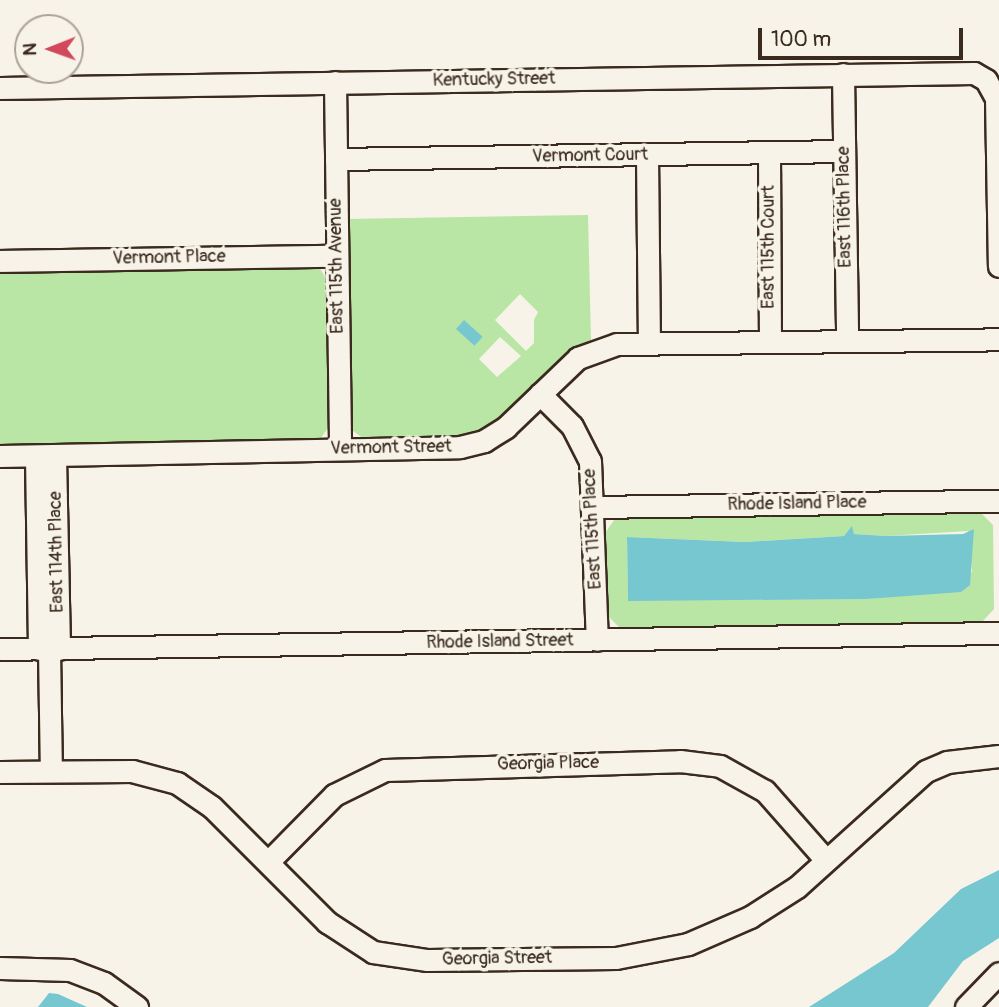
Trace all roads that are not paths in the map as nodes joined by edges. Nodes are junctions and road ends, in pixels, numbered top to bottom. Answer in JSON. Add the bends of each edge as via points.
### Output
{"nodes":[{"id":1,"x":843,"y":74,"type":"junction"},
{"id":2,"x":335,"y":82,"type":"junction"},
{"id":3,"x":0,"y":88,"type":"edge"},
{"id":4,"x":844,"y":151,"type":"junction"},
{"id":5,"x":769,"y":152,"type":"junction"},
{"id":6,"x":647,"y":155,"type":"junction"},
{"id":7,"x":336,"y":159,"type":"junction"},
{"id":8,"x":337,"y":256,"type":"junction"},
{"id":9,"x":0,"y":261,"type":"edge"},
{"id":10,"x":999,"y":267,"type":"edge"},
{"id":11,"x":999,"y":339,"type":"edge"},
{"id":12,"x":847,"y":340,"type":"junction"},
{"id":13,"x":770,"y":341,"type":"junction"},
{"id":14,"x":649,"y":343,"type":"junction"},
{"id":15,"x":540,"y":394,"type":"junction"},
{"id":16,"x":340,"y":449,"type":"junction"},
{"id":17,"x":0,"y":456,"type":"edge"},
{"id":18,"x":46,"y":456,"type":"junction"},
{"id":19,"x":999,"y":501,"type":"edge"},
{"id":20,"x":596,"y":507,"type":"junction"},
{"id":21,"x":999,"y":634,"type":"edge"},
{"id":22,"x":597,"y":640,"type":"junction"},
{"id":23,"x":0,"y":649,"type":"edge"},
{"id":24,"x":49,"y":649,"type":"junction"},
{"id":25,"x":999,"y":756,"type":"edge"},
{"id":26,"x":51,"y":771,"type":"junction"},
{"id":27,"x":0,"y":772,"type":"edge"},
{"id":28,"x":825,"y":859,"type":"junction"},
{"id":29,"x":268,"y":862,"type":"junction"},
{"id":30,"x":0,"y":968,"type":"edge"},
{"id":31,"x":999,"y":973,"type":"edge"},
{"id":32,"x":137,"y":1007,"type":"edge"},
{"id":33,"x":966,"y":1007,"type":"edge"}],
"edges":[{"from":1,"to":2,"type":"street","name":"Kentucky Street"},
{"from":1,"to":4,"type":"street","name":"East 116th Place"},
{"from":1,"to":10,"type":"street","name":"Kentucky Street","via":[[968,72],[986,80],[996,98]]},
{"from":2,"to":3,"type":"street","name":"Kentucky Street"},
{"from":2,"to":7,"type":"street","name":"East 115th Avenue"},
{"from":4,"to":5,"type":"street","name":"Vermont Court"},
{"from":4,"to":12,"type":"street","name":"East 116th Place"},
{"from":5,"to":6,"type":"street","name":"Vermont Court"},
{"from":5,"to":13,"type":"street","name":"East 115th Court"},
{"from":6,"to":7,"type":"street","name":"Vermont Court"},
{"from":6,"to":14,"type":"street"},
{"from":7,"to":8,"type":"street","name":"East 115th Avenue"},
{"from":8,"to":9,"type":"street","name":"Vermont Place"},
{"from":8,"to":16,"type":"street","name":"East 115th Avenue"},
{"from":11,"to":12,"type":"street","name":"Vermont Street"},
{"from":12,"to":13,"type":"street","name":"Vermont Street"},
{"from":13,"to":14,"type":"street","name":"Vermont Street"},
{"from":14,"to":15,"type":"street","name":"Vermont Street","via":[[590,351],[568,365]]},
{"from":15,"to":16,"type":"street","name":"Vermont Street","via":[[506,427],[472,444]]},
{"from":15,"to":20,"type":"street","name":"East 115th Place","via":[[583,444]]},
{"from":16,"to":18,"type":"street","name":"Vermont Street"},
{"from":17,"to":18,"type":"street","name":"Vermont Street"},
{"from":18,"to":24,"type":"street","name":"East 114th Place"},
{"from":19,"to":20,"type":"street","name":"Rhode Island Place"},
{"from":20,"to":22,"type":"street","name":"East 115th Place"},
{"from":21,"to":22,"type":"street","name":"Rhode Island Street"},
{"from":22,"to":24,"type":"street","name":"Rhode Island Street"},
{"from":23,"to":24,"type":"street","name":"Rhode Island Street"},
{"from":24,"to":26,"type":"street","name":"East 114th Place"},
{"from":25,"to":28,"type":"street","name":"Georgia Street","via":[[955,760],[926,771]]},
{"from":26,"to":27,"type":"street","name":"Georgia Street"},
{"from":26,"to":29,"type":"street","name":"Georgia Street","via":[[132,771],[166,778],[212,807]]},
{"from":28,"to":29,"type":"street","name":"Georgia Street","via":[[797,887],[750,917],[719,933],[660,952],[616,958],[426,960],[373,952],[352,941]]},
{"from":28,"to":29,"type":"street","name":"Georgia Place","via":[[765,791],[720,766],[680,761],[385,770],[334,795]]},
{"from":30,"to":32,"type":"street","via":[[69,970],[104,983]]},
{"from":31,"to":33,"type":"street"}]}
